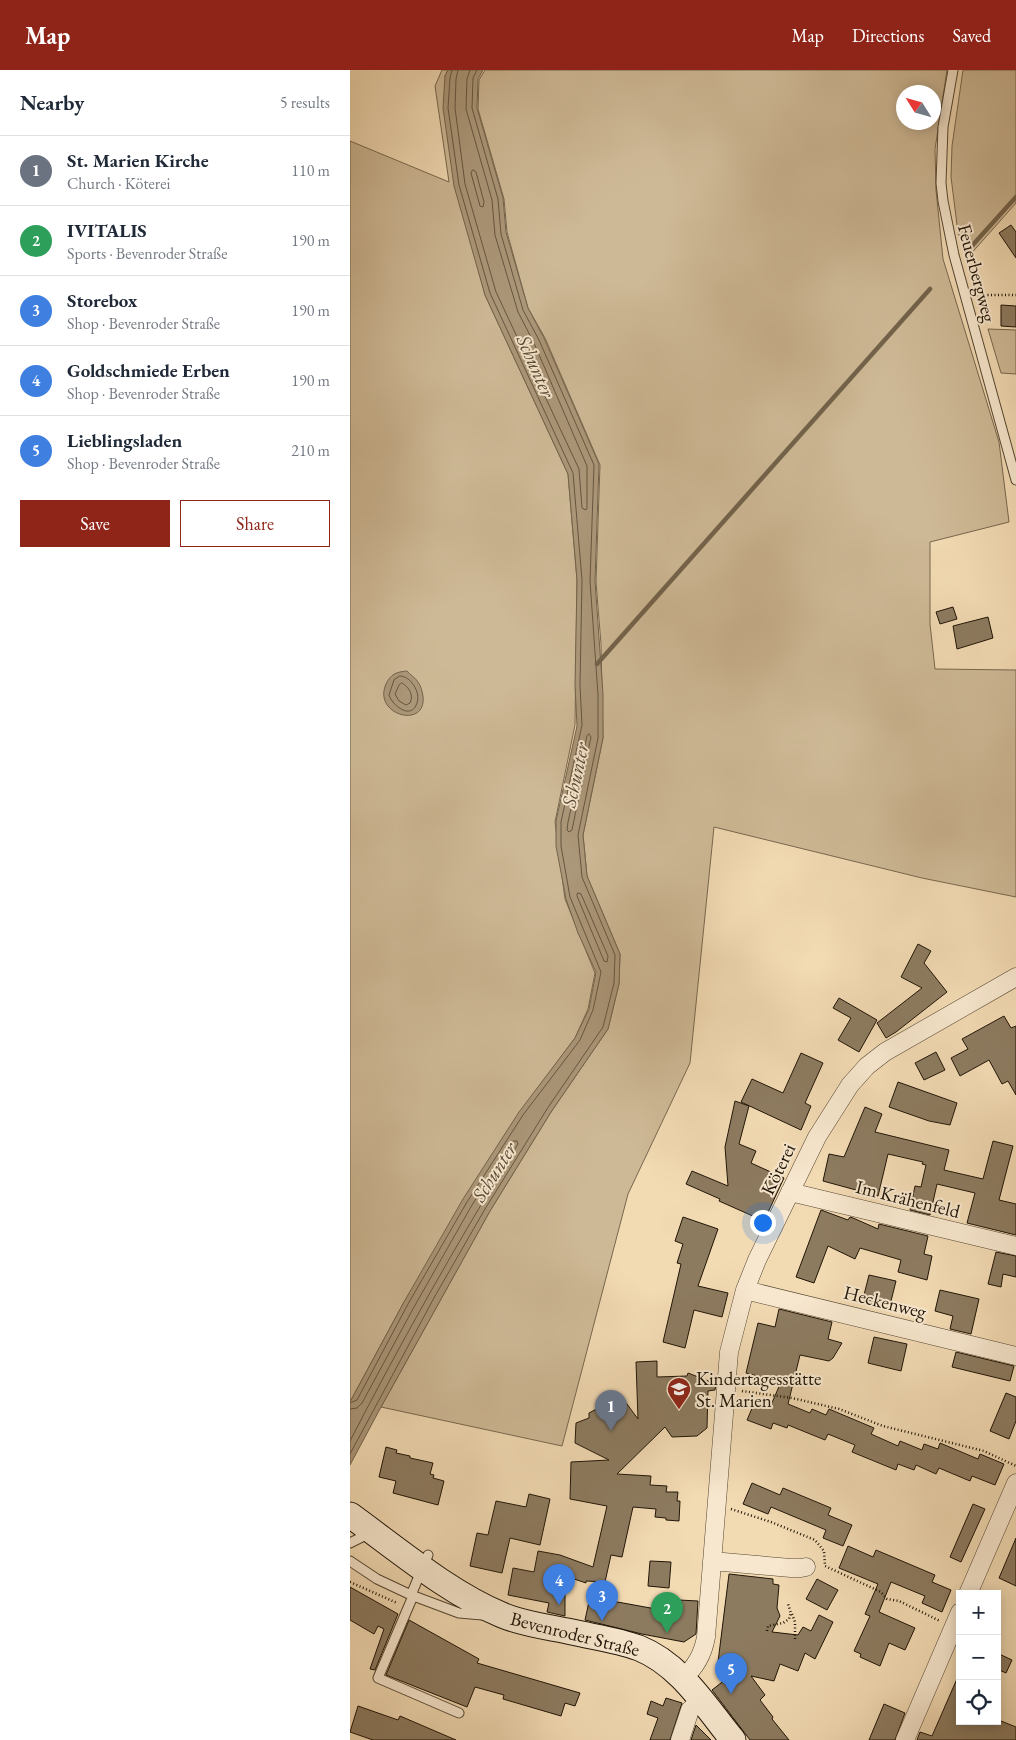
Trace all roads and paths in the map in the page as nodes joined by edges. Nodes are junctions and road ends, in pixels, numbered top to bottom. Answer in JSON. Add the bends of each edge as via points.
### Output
{"nodes":[{"id":1,"x":953,"y":70,"type":"edge"},
{"id":2,"x":965,"y":295,"type":"junction"},
{"id":3,"x":1016,"y":295,"type":"edge"},
{"id":4,"x":1016,"y":480,"type":"edge"},
{"id":5,"x":1016,"y":977,"type":"edge"},
{"id":6,"x":790,"y":1192,"type":"junction"},
{"id":7,"x":1016,"y":1246,"type":"edge"},
{"id":8,"x":745,"y":1290,"type":"junction"},
{"id":9,"x":1016,"y":1356,"type":"edge"},
{"id":10,"x":725,"y":1389,"type":"junction"},
{"id":11,"x":1016,"y":1466,"type":"edge"},
{"id":12,"x":1016,"y":1483,"type":"edge"},
{"id":13,"x":717,"y":1506,"type":"junction"},
{"id":14,"x":350,"y":1515,"type":"edge"},
{"id":15,"x":372,"y":1531,"type":"junction"},
{"id":16,"x":350,"y":1543,"type":"edge"},
{"id":17,"x":350,"y":1561,"type":"edge"},
{"id":18,"x":425,"y":1561,"type":"junction"},
{"id":19,"x":712,"y":1561,"type":"junction"},
{"id":20,"x":806,"y":1567,"type":"dead end"},
{"id":21,"x":970,"y":1590,"type":"edge"},
{"id":22,"x":412,"y":1595,"type":"junction"},
{"id":23,"x":442,"y":1595,"type":"junction"},
{"id":24,"x":788,"y":1604,"type":"dead end"},
{"id":25,"x":791,"y":1613,"type":"junction"},
{"id":26,"x":956,"y":1620,"type":"edge"},
{"id":27,"x":767,"y":1631,"type":"dead end"},
{"id":28,"x":795,"y":1641,"type":"dead end"},
{"id":29,"x":683,"y":1678,"type":"junction"},
{"id":30,"x":701,"y":1700,"type":"junction"},
{"id":31,"x":459,"y":1713,"type":"dead end"},
{"id":32,"x":680,"y":1740,"type":"edge"},
{"id":33,"x":732,"y":1740,"type":"edge"},
{"id":34,"x":905,"y":1740,"type":"edge"}],
"edges":[{"from":1,"to":2,"type":"lane","name":"Feuerbergweg","via":[[943,127],[941,183],[946,222]]},
{"from":2,"to":3,"type":"path"},
{"from":2,"to":4,"type":"lane","name":"Feuerbergweg"},
{"from":5,"to":6,"type":"street","name":"Köterei","via":[[885,1052],[867,1066],[850,1085],[817,1136]]},
{"from":6,"to":7,"type":"street","name":"Im Krähenfeld"},
{"from":6,"to":8,"type":"street","name":"Köterei"},
{"from":8,"to":9,"type":"street","name":"Heckenweg"},
{"from":8,"to":10,"type":"street","name":"Köterei","via":[[729,1352]]},
{"from":10,"to":11,"type":"path","via":[[774,1395],[839,1409],[883,1426],[984,1451]]},
{"from":10,"to":13,"type":"street","name":"Köterei"},
{"from":12,"to":21,"type":"street"},
{"from":13,"to":19,"type":"street","name":"Köterei"},
{"from":13,"to":26,"type":"path","via":[[771,1522],[815,1540],[824,1551],[825,1566],[881,1592],[888,1599]]},
{"from":14,"to":15,"type":"main road","name":"Bevenroder Straße"},
{"from":15,"to":16,"type":"lane"},
{"from":15,"to":18,"type":"main road","name":"Bevenroder Straße"},
{"from":17,"to":22,"type":"lane","via":[[377,1579]]},
{"from":18,"to":22,"type":"lane"},
{"from":18,"to":23,"type":"main road","name":"Bevenroder Straße"},
{"from":19,"to":20,"type":"street"},
{"from":19,"to":29,"type":"street","name":"Köterei","via":[[704,1649],[693,1669]]},
{"from":22,"to":23,"type":"lane"},
{"from":22,"to":31,"type":"lane","via":[[378,1678]]},
{"from":23,"to":29,"type":"main road","name":"Bevenroder Straße","via":[[505,1617],[637,1647],[663,1661]]},
{"from":24,"to":25,"type":"path"},
{"from":25,"to":27,"type":"path","via":[[786,1621],[768,1626]]},
{"from":25,"to":28,"type":"path","via":[[795,1622]]},
{"from":26,"to":34,"type":"street"},
{"from":29,"to":30,"type":"main road","name":"Bevenroder Straße"},
{"from":30,"to":32,"type":"street","via":[[690,1710]]},
{"from":30,"to":33,"type":"main road","name":"Bevenroder Straße"}]}
